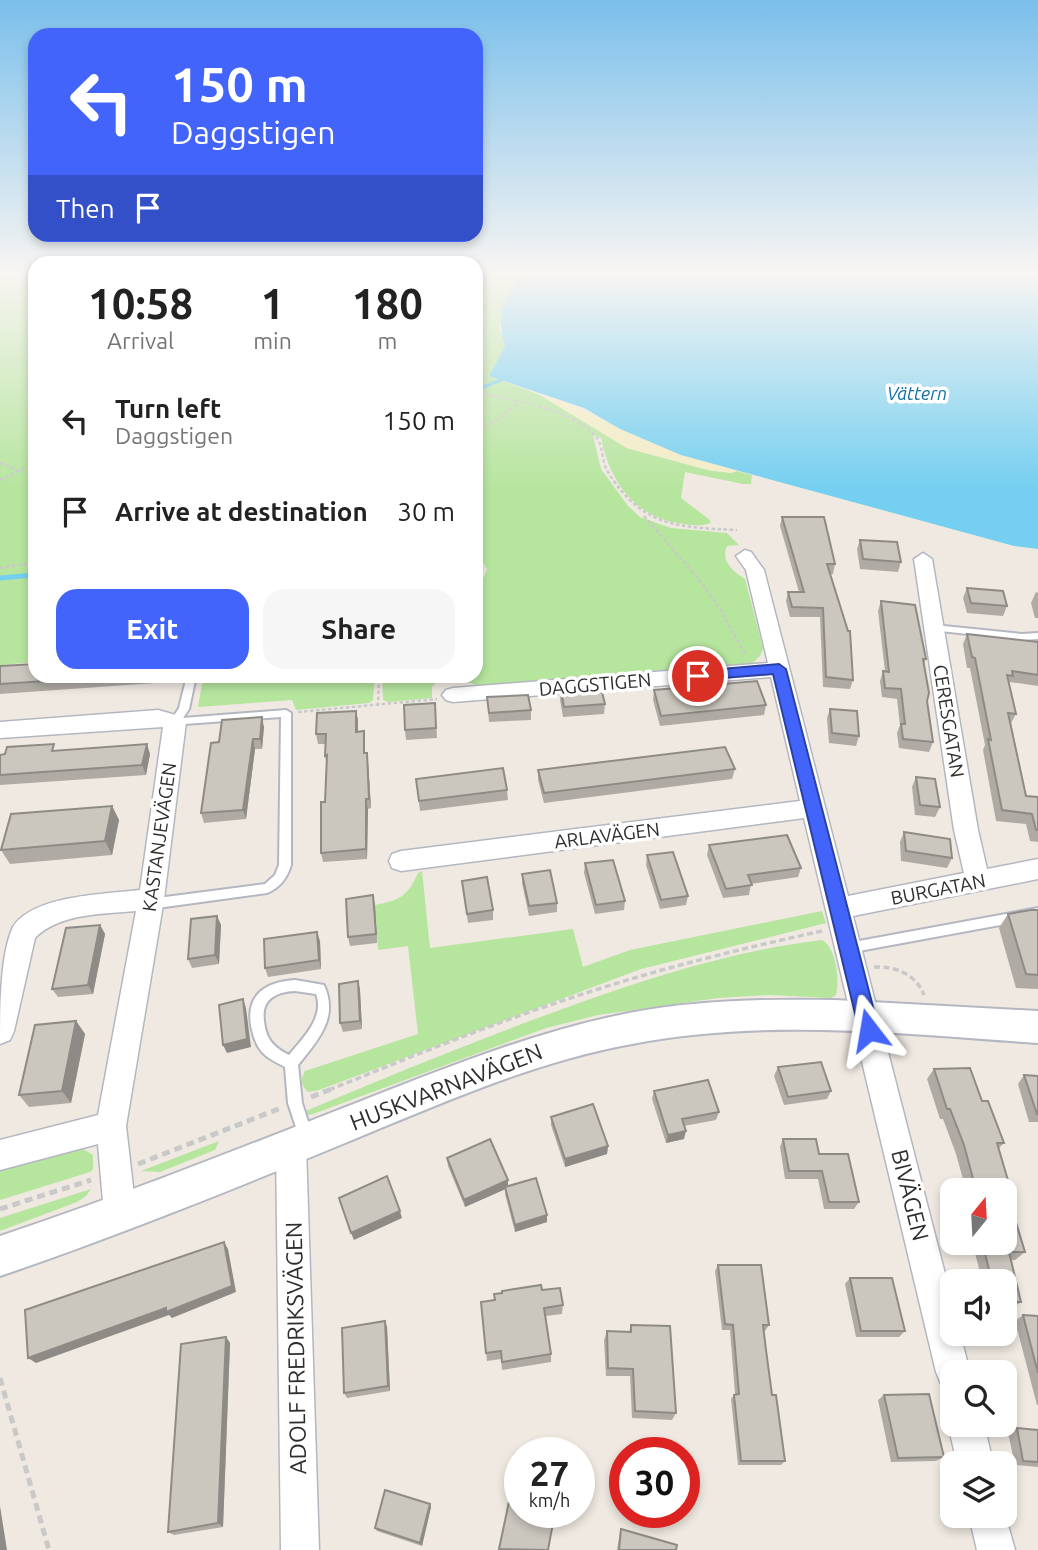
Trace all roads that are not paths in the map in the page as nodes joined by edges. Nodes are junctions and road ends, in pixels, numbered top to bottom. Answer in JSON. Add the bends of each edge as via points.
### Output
{"nodes":[{"id":1,"x":746,"y":556,"type":"dead end"},
{"id":2,"x":923,"y":559,"type":"dead end"},
{"id":3,"x":934,"y":628,"type":"junction"},
{"id":4,"x":1038,"y":636,"type":"edge"},
{"id":5,"x":779,"y":669,"type":"junction"},
{"id":6,"x":190,"y":683,"type":"edge"},
{"id":7,"x":453,"y":695,"type":"road end"},
{"id":8,"x":175,"y":722,"type":"junction"},
{"id":9,"x":0,"y":730,"type":"edge"},
{"id":10,"x":812,"y":808,"type":"junction"},
{"id":11,"x":401,"y":861,"type":"dead end"},
{"id":12,"x":1038,"y":869,"type":"edge"},
{"id":13,"x":978,"y":881,"type":"junction"},
{"id":14,"x":151,"y":902,"type":"junction"},
{"id":15,"x":1038,"y":913,"type":"edge"},
{"id":16,"x":843,"y":928,"type":"junction"},
{"id":17,"x":866,"y":1017,"type":"junction"},
{"id":18,"x":1038,"y":1027,"type":"edge"},
{"id":19,"x":0,"y":1031,"type":"edge"},
{"id":20,"x":291,"y":1063,"type":"junction"},
{"id":21,"x":111,"y":1126,"type":"junction"},
{"id":22,"x":299,"y":1143,"type":"junction"},
{"id":23,"x":0,"y":1155,"type":"edge"},
{"id":24,"x":120,"y":1213,"type":"junction"},
{"id":25,"x":0,"y":1256,"type":"edge"},
{"id":26,"x":950,"y":1360,"type":"edge"},
{"id":27,"x":991,"y":1528,"type":"edge"},
{"id":28,"x":300,"y":1550,"type":"edge"},
{"id":29,"x":996,"y":1550,"type":"edge"}],
"edges":[{"from":1,"to":5,"type":"street","name":"BIVÄGEN","via":[[755,570]]},
{"from":2,"to":3,"type":"street","name":"CERESGATAN"},
{"from":3,"to":4,"type":"lane"},
{"from":3,"to":13,"type":"street","name":"CERESGATAN"},
{"from":5,"to":7,"type":"street","name":"DAGGSTIGEN"},
{"from":5,"to":10,"type":"street","name":"BIVÄGEN"},
{"from":6,"to":8,"type":"lane","via":[[184,709]]},
{"from":8,"to":9,"type":"street","via":[[158,718]]},
{"from":8,"to":14,"type":"street","name":"KASTANJEVÄGEN"},
{"from":8,"to":14,"type":"lane","via":[[286,713],[283,875],[267,888]]},
{"from":10,"to":11,"type":"street","name":"ARLAVÄGEN"},
{"from":10,"to":16,"type":"street","name":"BIVÄGEN"},
{"from":12,"to":13,"type":"street","name":"BURGATAN"},
{"from":13,"to":16,"type":"street","name":"BURGATAN"},
{"from":14,"to":19,"type":"street","via":[[62,911],[28,923]]},
{"from":14,"to":21,"type":"street","name":"KASTANJEVÄGEN"},
{"from":15,"to":16,"type":"lane"},
{"from":16,"to":17,"type":"street","name":"BIVÄGEN"},
{"from":17,"to":18,"type":"street","name":"HUSKVARNAVÄGEN"},
{"from":17,"to":22,"type":"street","name":"HUSKVARNAVÄGEN","via":[[788,1013],[632,1028],[486,1068]]},
{"from":17,"to":26,"type":"street","name":"BIVÄGEN"},
{"from":20,"to":20,"type":"lane","via":[[323,1016],[326,998],[320,989],[302,984],[268,992],[256,1006],[266,1048]]},
{"from":20,"to":22,"type":"lane"},
{"from":21,"to":23,"type":"street"},
{"from":21,"to":24,"type":"street","name":"KASTANJEVÄGEN"},
{"from":22,"to":24,"type":"street","name":"HUSKVARNAVÄGEN"},
{"from":22,"to":28,"type":"street","name":"ADOLF FREDRIKSVÄGEN"},
{"from":24,"to":25,"type":"street","name":"HUSKVARNAVÄGEN"},
{"from":27,"to":29,"type":"street"}]}
